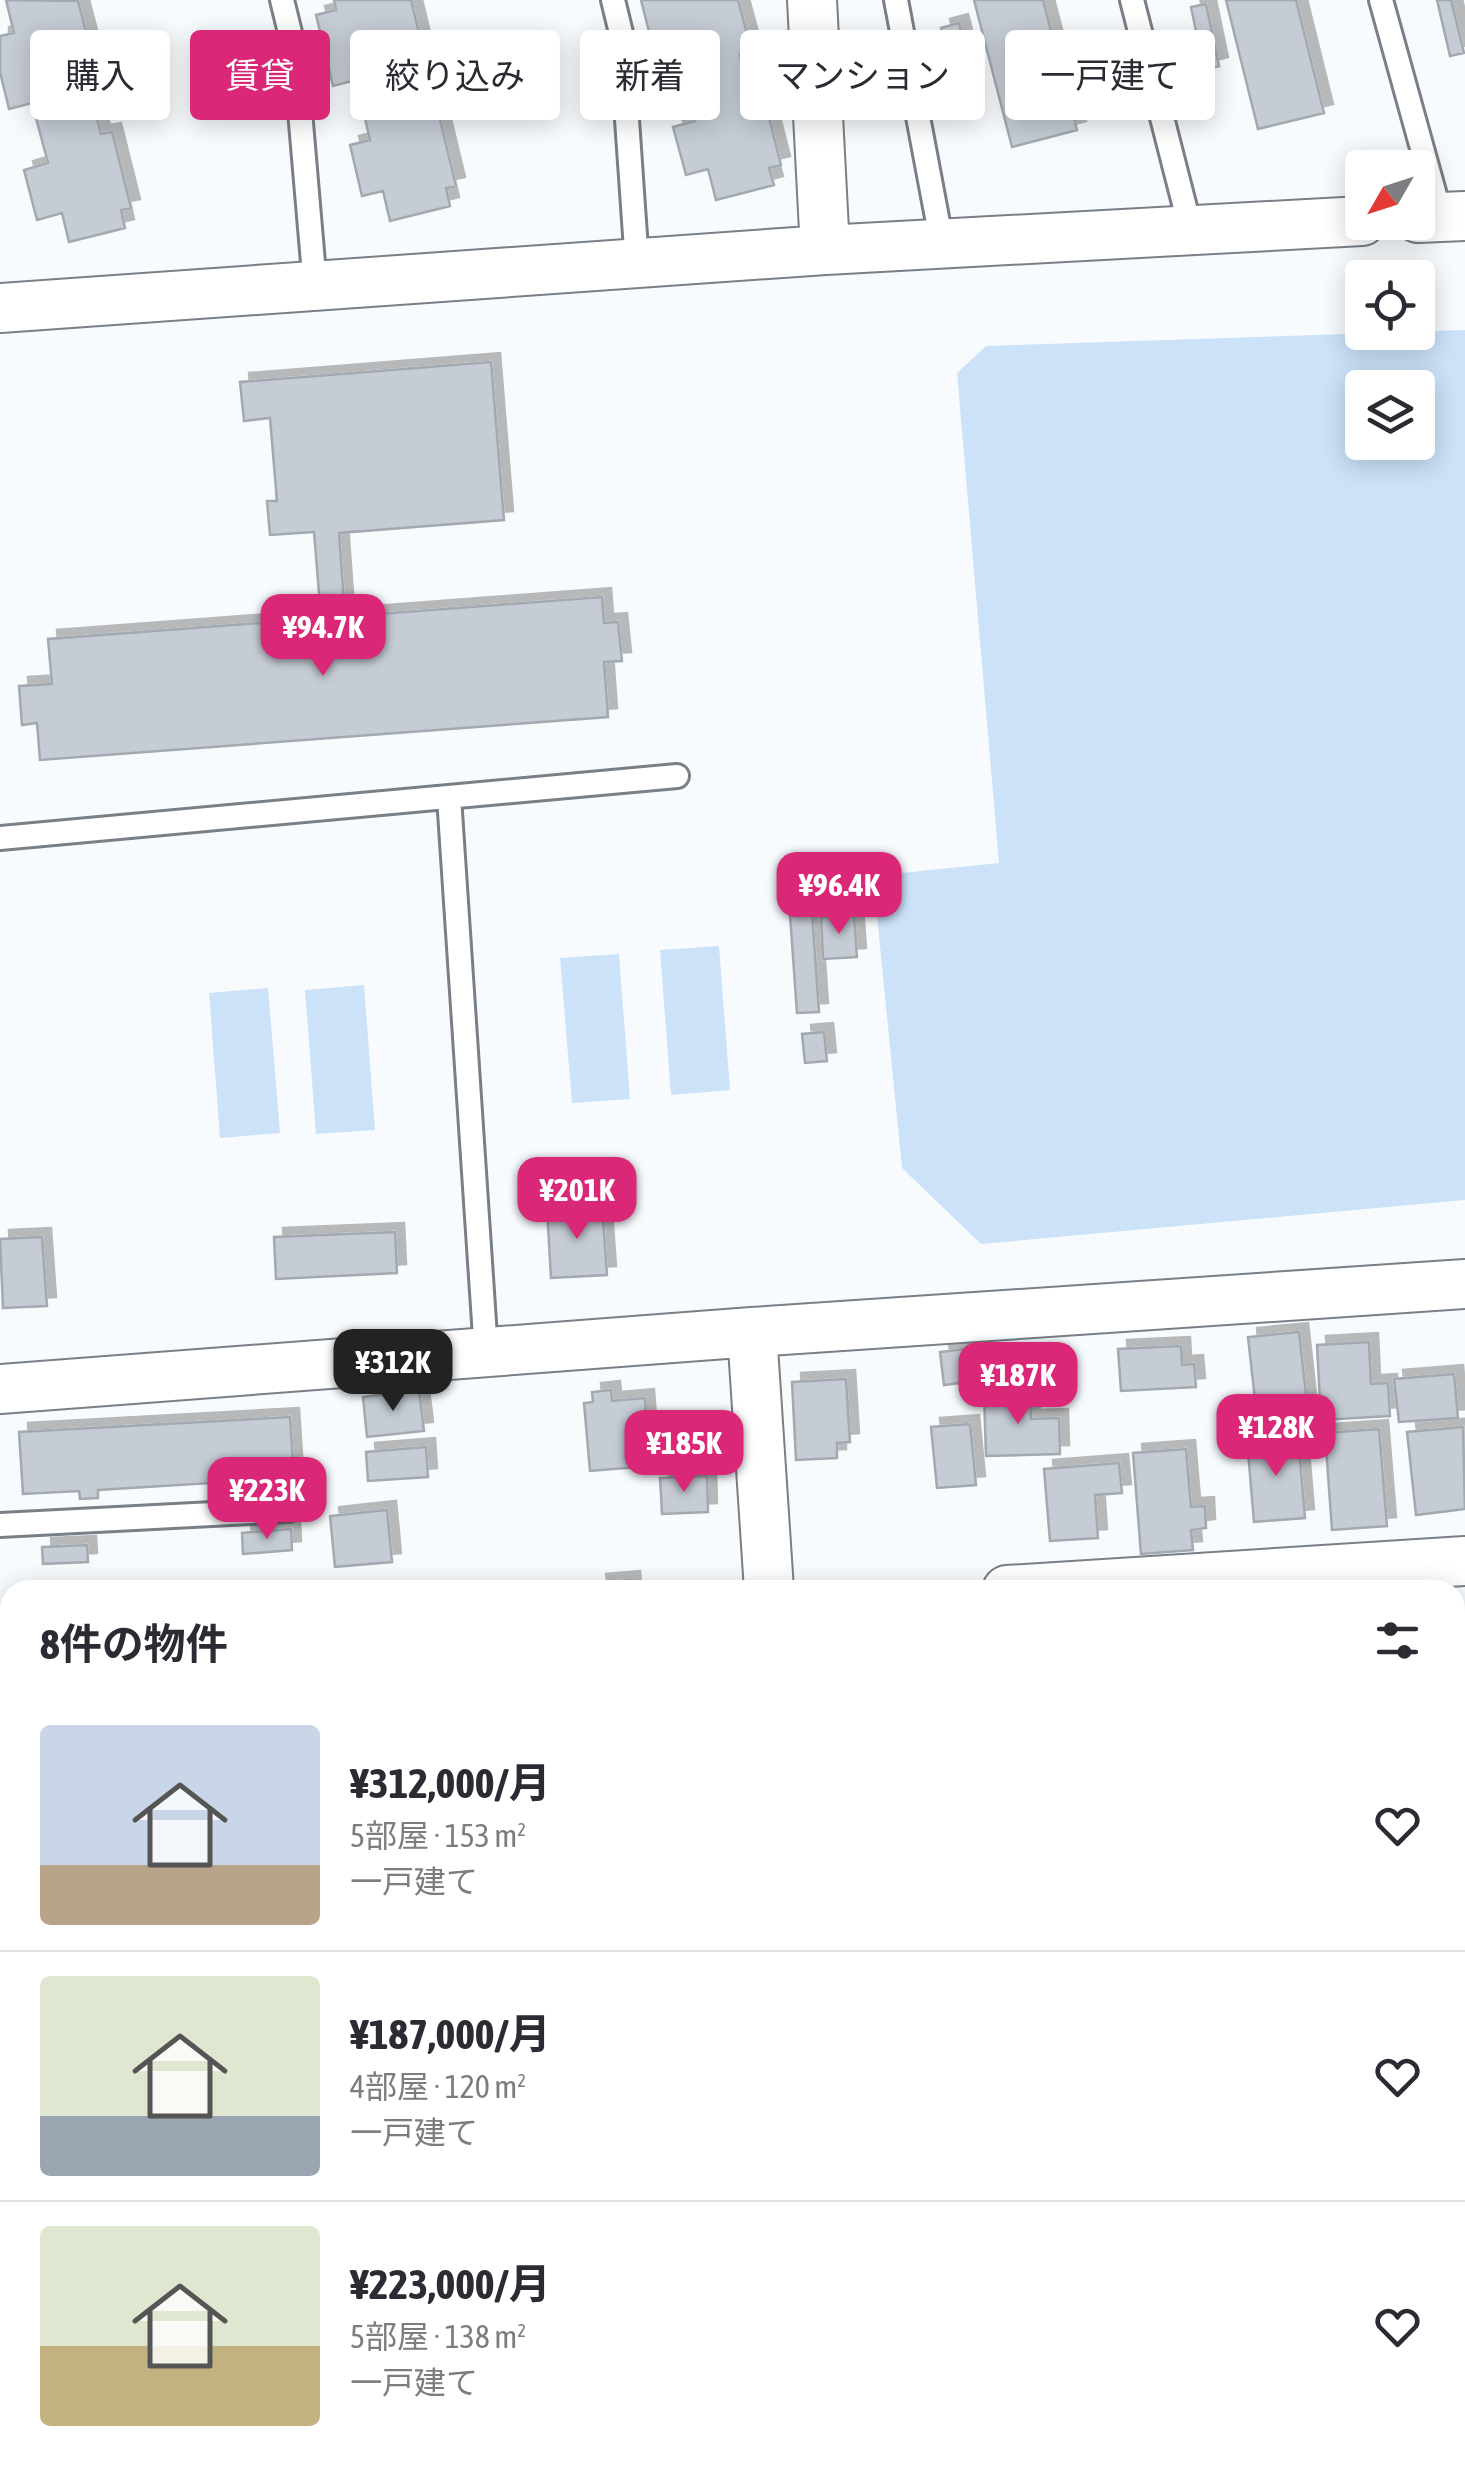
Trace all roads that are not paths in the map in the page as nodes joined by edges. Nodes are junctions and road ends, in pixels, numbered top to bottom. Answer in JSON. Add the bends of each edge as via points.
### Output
{"nodes":[{"id":1,"x":282,"y":0,"type":"edge"},
{"id":2,"x":614,"y":0,"type":"edge"},
{"id":3,"x":812,"y":0,"type":"edge"},
{"id":4,"x":896,"y":0,"type":"edge"},
{"id":5,"x":1132,"y":0,"type":"edge"},
{"id":6,"x":1381,"y":0,"type":"edge"},
{"id":7,"x":1441,"y":217,"type":"edge"},
{"id":8,"x":1345,"y":222,"type":"edge"},
{"id":9,"x":1191,"y":231,"type":"junction"},
{"id":10,"x":942,"y":244,"type":"junction"},
{"id":11,"x":825,"y":250,"type":"junction"},
{"id":12,"x":637,"y":264,"type":"junction"},
{"id":13,"x":315,"y":286,"type":"junction"},
{"id":14,"x":0,"y":308,"type":"edge"},
{"id":15,"x":677,"y":776,"type":"dead end"},
{"id":16,"x":449,"y":797,"type":"junction"},
{"id":17,"x":0,"y":838,"type":"edge"},
{"id":18,"x":1465,"y":1284,"type":"edge"},
{"id":19,"x":752,"y":1332,"type":"junction"},
{"id":20,"x":486,"y":1352,"type":"junction"},
{"id":21,"x":0,"y":1389,"type":"edge"},
{"id":22,"x":289,"y":1510,"type":"dead end"},
{"id":23,"x":0,"y":1525,"type":"edge"},
{"id":24,"x":1465,"y":1561,"type":"edge"},
{"id":25,"x":768,"y":1580,"type":"edge"},
{"id":26,"x":1165,"y":1580,"type":"edge"}],
"edges":[{"from":1,"to":13,"type":"lane","via":[[295,53]]},
{"from":2,"to":12,"type":"lane","via":[[622,33]]},
{"from":3,"to":11,"type":"street"},
{"from":4,"to":10,"type":"lane"},
{"from":5,"to":9,"type":"lane"},
{"from":6,"to":7,"type":"lane"},
{"from":8,"to":9,"type":"street"},
{"from":9,"to":10,"type":"street"},
{"from":10,"to":11,"type":"street"},
{"from":11,"to":12,"type":"street"},
{"from":12,"to":13,"type":"street"},
{"from":13,"to":14,"type":"street"},
{"from":15,"to":16,"type":"lane"},
{"from":16,"to":17,"type":"lane"},
{"from":16,"to":20,"type":"lane"},
{"from":18,"to":19,"type":"street"},
{"from":19,"to":20,"type":"street"},
{"from":19,"to":25,"type":"street"},
{"from":20,"to":21,"type":"street"},
{"from":22,"to":23,"type":"lane"},
{"from":24,"to":26,"type":"street"}]}
